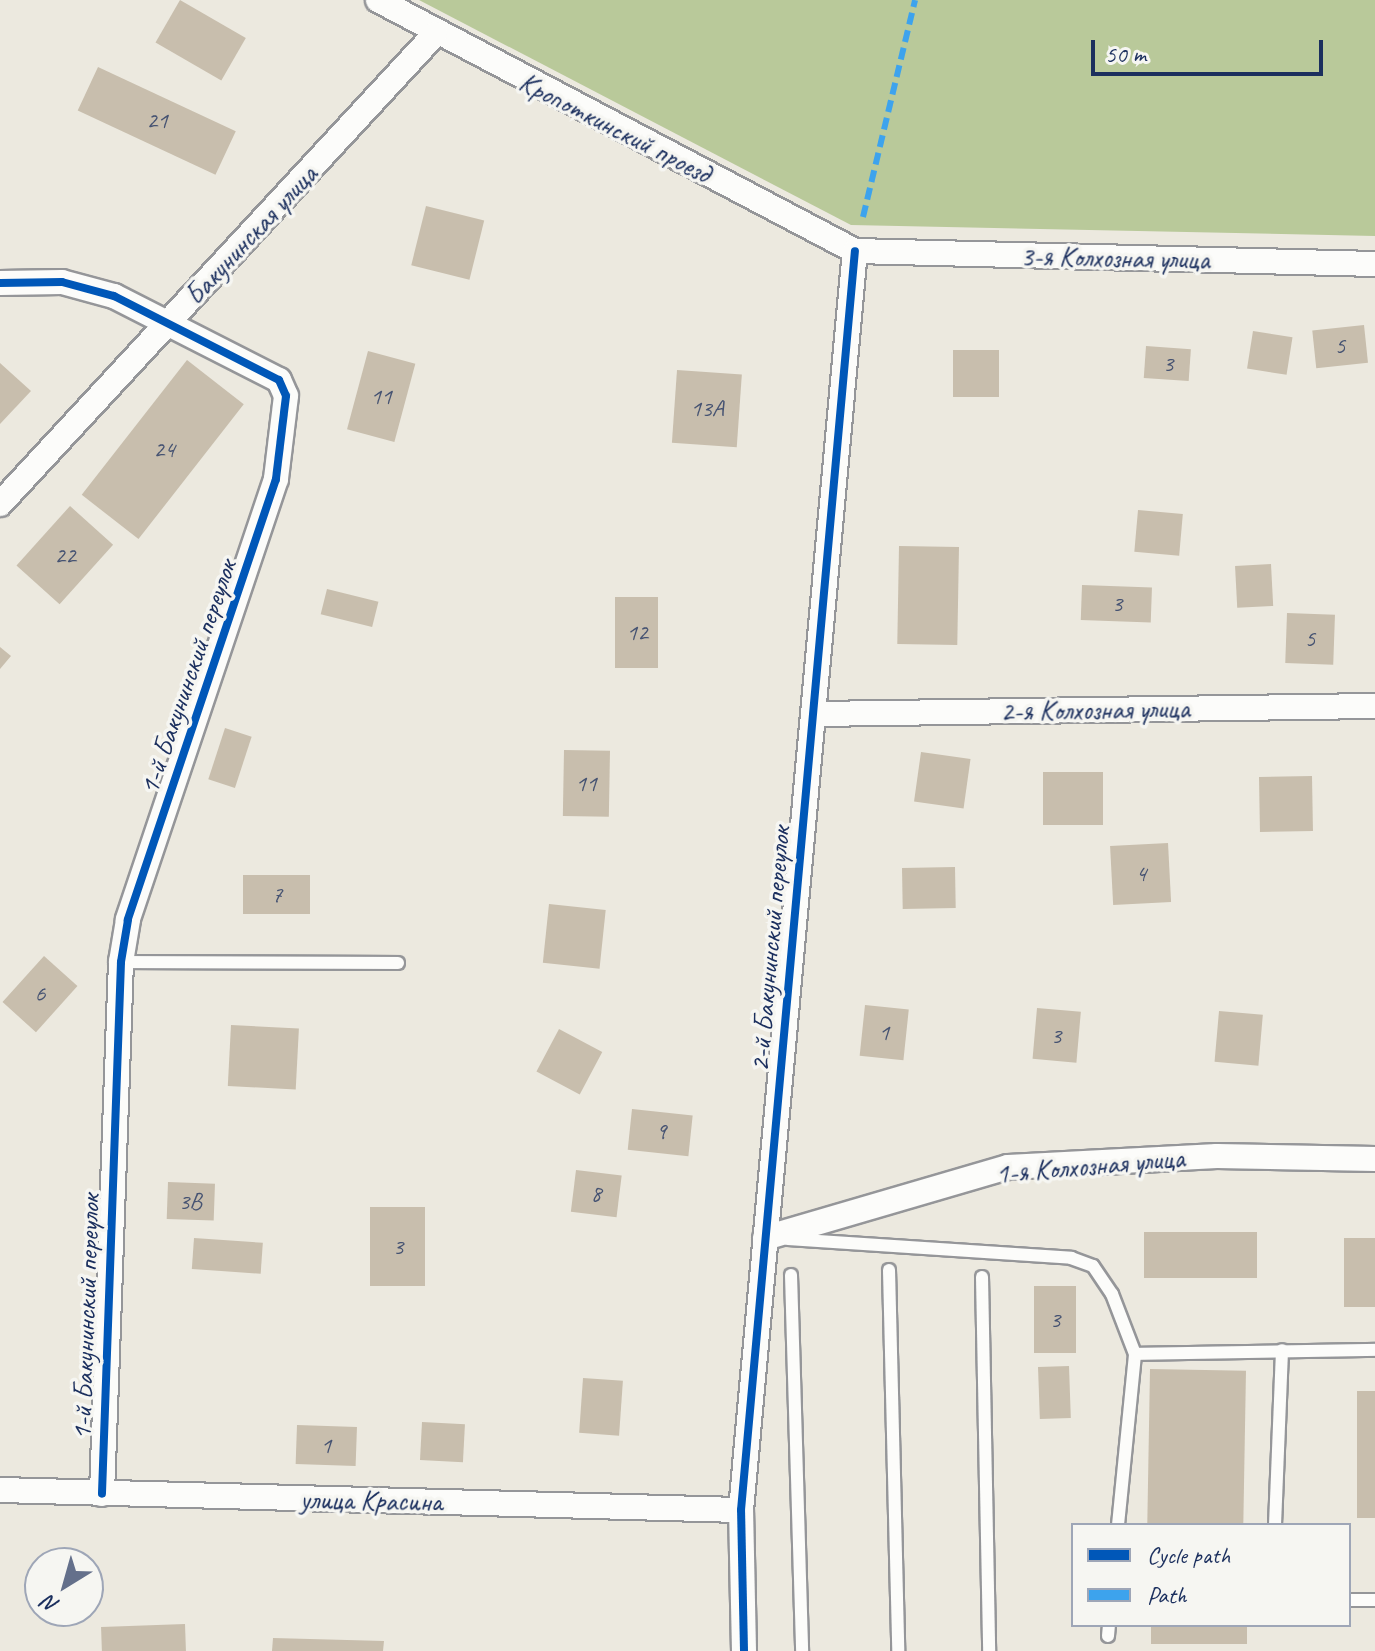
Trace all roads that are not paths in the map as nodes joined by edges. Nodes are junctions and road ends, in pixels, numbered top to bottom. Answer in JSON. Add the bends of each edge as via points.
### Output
{"nodes":[{"id":1,"x":378,"y":0,"type":"edge"},
{"id":2,"x":435,"y":34,"type":"junction"},
{"id":3,"x":855,"y":251,"type":"junction"},
{"id":4,"x":1375,"y":264,"type":"edge"},
{"id":5,"x":0,"y":283,"type":"edge"},
{"id":6,"x":171,"y":322,"type":"junction"},
{"id":7,"x":0,"y":504,"type":"edge"},
{"id":8,"x":1375,"y":706,"type":"edge"},
{"id":9,"x":815,"y":714,"type":"junction"},
{"id":10,"x":121,"y":962,"type":"junction"},
{"id":11,"x":398,"y":963,"type":"dead end"},
{"id":12,"x":1375,"y":1159,"type":"edge"},
{"id":13,"x":765,"y":1238,"type":"junction"},
{"id":14,"x":889,"y":1270,"type":"dead end"},
{"id":15,"x":791,"y":1275,"type":"dead end"},
{"id":16,"x":982,"y":1277,"type":"dead end"},
{"id":17,"x":1282,"y":1350,"type":"junction"},
{"id":18,"x":1375,"y":1350,"type":"edge"},
{"id":19,"x":1135,"y":1354,"type":"junction"},
{"id":20,"x":0,"y":1490,"type":"edge"},
{"id":21,"x":102,"y":1494,"type":"junction"},
{"id":22,"x":741,"y":1510,"type":"junction"},
{"id":23,"x":1118,"y":1523,"type":"edge"},
{"id":24,"x":1275,"y":1523,"type":"edge"},
{"id":25,"x":1351,"y":1600,"type":"edge"},
{"id":26,"x":1375,"y":1600,"type":"edge"},
{"id":27,"x":744,"y":1651,"type":"edge"},
{"id":28,"x":802,"y":1651,"type":"edge"},
{"id":29,"x":898,"y":1651,"type":"edge"},
{"id":30,"x":989,"y":1651,"type":"edge"}],
"edges":[{"from":1,"to":2,"type":"street","name":"Кропоткинский проезд"},
{"from":2,"to":3,"type":"street","name":"Кропоткинский проезд"},
{"from":2,"to":6,"type":"street","name":"Бакунинская улица"},
{"from":3,"to":4,"type":"street","name":"3-я Колхозная улица"},
{"from":3,"to":9,"type":"street","name":"2-й Бакунинский переулок"},
{"from":5,"to":6,"type":"street","name":"1-й Бакунинский переулок","via":[[62,282],[114,296]]},
{"from":6,"to":7,"type":"street","name":"Бакунинская улица"},
{"from":6,"to":10,"type":"street","name":"1-й Бакунинский переулок","via":[[279,380],[287,413],[276,479],[241,595],[128,920]]},
{"from":8,"to":9,"type":"street","name":"2-я Колхозная улица"},
{"from":9,"to":13,"type":"street","name":"2-й Бакунинский переулок"},
{"from":10,"to":11,"type":"lane"},
{"from":10,"to":21,"type":"street","name":"1-й Бакунинский переулок"},
{"from":12,"to":13,"type":"street","name":"1-я Колхозная улица","via":[[1217,1156],[1008,1167]]},
{"from":13,"to":19,"type":"lane","via":[[1071,1258],[1093,1266],[1112,1294]]},
{"from":13,"to":22,"type":"street","name":"2-й Бакунинский переулок"},
{"from":14,"to":29,"type":"lane"},
{"from":15,"to":28,"type":"lane"},
{"from":16,"to":30,"type":"lane"},
{"from":17,"to":18,"type":"lane"},
{"from":17,"to":19,"type":"lane"},
{"from":17,"to":24,"type":"lane"},
{"from":19,"to":23,"type":"lane"},
{"from":20,"to":21,"type":"street","name":"улица Красина"},
{"from":21,"to":22,"type":"street","name":"улица Красина"},
{"from":22,"to":27,"type":"street","name":"2-й Бакунинский переулок"},
{"from":25,"to":26,"type":"lane"}]}
